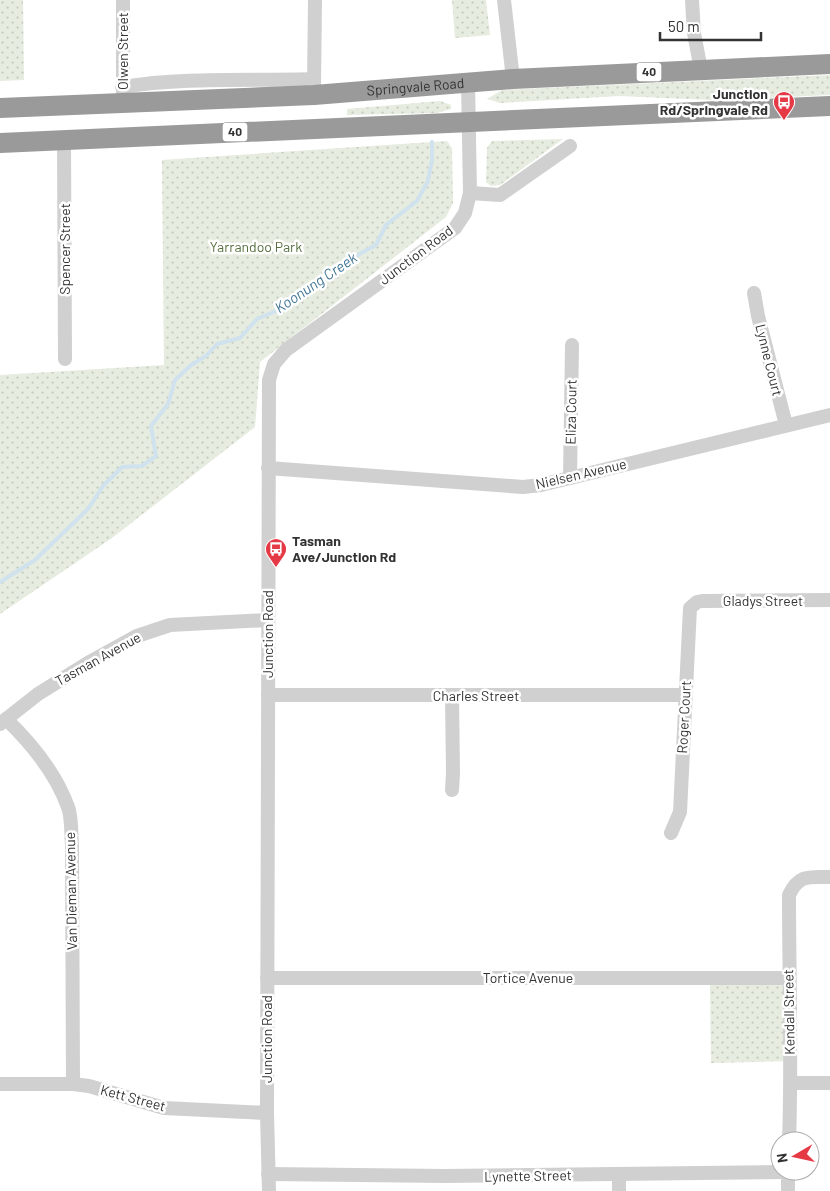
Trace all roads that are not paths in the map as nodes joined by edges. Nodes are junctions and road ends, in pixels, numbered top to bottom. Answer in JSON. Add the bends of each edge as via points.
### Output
{"nodes":[{"id":1,"x":124,"y":0,"type":"edge"},
{"id":2,"x":315,"y":0,"type":"edge"},
{"id":3,"x":504,"y":0,"type":"edge"},
{"id":4,"x":692,"y":0,"type":"edge"},
{"id":5,"x":830,"y":64,"type":"edge"},
{"id":6,"x":701,"y":70,"type":"junction"},
{"id":7,"x":514,"y":79,"type":"junction"},
{"id":8,"x":468,"y":82,"type":"junction"},
{"id":9,"x":314,"y":87,"type":"junction"},
{"id":10,"x":123,"y":95,"type":"junction"},
{"id":11,"x":830,"y":106,"type":"edge"},
{"id":12,"x":0,"y":108,"type":"edge"},
{"id":13,"x":469,"y":121,"type":"junction"},
{"id":14,"x":64,"y":140,"type":"junction"},
{"id":15,"x":0,"y":143,"type":"edge"},
{"id":16,"x":570,"y":146,"type":"dead end"},
{"id":17,"x":470,"y":194,"type":"junction"},
{"id":18,"x":754,"y":293,"type":"dead end"},
{"id":19,"x":572,"y":345,"type":"dead end"},
{"id":20,"x":65,"y":358,"type":"dead end"},
{"id":21,"x":830,"y":415,"type":"edge"},
{"id":22,"x":786,"y":425,"type":"junction"},
{"id":23,"x":268,"y":468,"type":"junction"},
{"id":24,"x":570,"y":478,"type":"junction"},
{"id":25,"x":830,"y":600,"type":"edge"},
{"id":26,"x":696,"y":602,"type":"joint"},
{"id":27,"x":268,"y":620,"type":"junction"},
{"id":28,"x":268,"y":695,"type":"junction"},
{"id":29,"x":685,"y":695,"type":"junction"},
{"id":30,"x":452,"y":696,"type":"junction"},
{"id":31,"x":3,"y":721,"type":"edge"},
{"id":32,"x":452,"y":790,"type":"dead end"},
{"id":33,"x":671,"y":833,"type":"dead end"},
{"id":34,"x":830,"y":877,"type":"edge"},
{"id":35,"x":267,"y":978,"type":"junction"},
{"id":36,"x":788,"y":978,"type":"junction"},
{"id":37,"x":830,"y":1082,"type":"edge"},
{"id":38,"x":791,"y":1083,"type":"junction"},
{"id":39,"x":0,"y":1084,"type":"edge"},
{"id":40,"x":73,"y":1084,"type":"junction"},
{"id":41,"x":267,"y":1113,"type":"junction"},
{"id":42,"x":789,"y":1131,"type":"edge"},
{"id":43,"x":770,"y":1172,"type":"edge"},
{"id":44,"x":268,"y":1174,"type":"junction"},
{"id":45,"x":619,"y":1175,"type":"junction"},
{"id":46,"x":445,"y":1176,"type":"junction"},
{"id":47,"x":269,"y":1191,"type":"edge"},
{"id":48,"x":446,"y":1191,"type":"edge"},
{"id":49,"x":619,"y":1191,"type":"edge"}],
"edges":[{"from":1,"to":10,"type":"street","name":"Olwen Street"},
{"from":2,"to":9,"type":"street"},
{"from":3,"to":7,"type":"street"},
{"from":4,"to":6,"type":"street"},
{"from":5,"to":6,"type":"highway","name":"Springvale Road","number":"40"},
{"from":6,"to":7,"type":"highway","name":"Springvale Road","number":"40"},
{"from":7,"to":8,"type":"highway","name":"Springvale Road","number":"40"},
{"from":8,"to":9,"type":"highway","name":"Springvale Road","number":"40"},
{"from":8,"to":13,"type":"street","name":"Junction Road"},
{"from":9,"to":10,"type":"highway","name":"Springvale Road","number":"40"},
{"from":10,"to":12,"type":"highway","name":"Springvale Road","number":"40"},
{"from":11,"to":13,"type":"highway","number":"40"},
{"from":13,"to":14,"type":"highway","number":"40"},
{"from":13,"to":17,"type":"street","name":"Junction Road"},
{"from":14,"to":15,"type":"highway","number":"40"},
{"from":14,"to":20,"type":"street","name":"Spencer Street"},
{"from":16,"to":17,"type":"street","via":[[500,195]]},
{"from":17,"to":23,"type":"street","name":"Junction Road","via":[[465,213],[455,228],[286,350],[274,364],[269,380]]},
{"from":18,"to":22,"type":"street","name":"Lynne Court"},
{"from":19,"to":24,"type":"street","name":"Eliza Court"},
{"from":21,"to":22,"type":"street","name":"Nielsen Avenue"},
{"from":22,"to":24,"type":"street","name":"Nielsen Avenue"},
{"from":23,"to":24,"type":"street","name":"Nielsen Avenue","via":[[522,487]]},
{"from":23,"to":27,"type":"street","name":"Junction Road"},
{"from":25,"to":26,"type":"street","name":"Gladys Street"},
{"from":26,"to":29,"type":"street","name":"Roger Court","via":[[690,608]]},
{"from":27,"to":28,"type":"street","name":"Junction Road"},
{"from":27,"to":31,"type":"street","name":"Tasman Avenue","via":[[170,625],[137,636],[38,694]]},
{"from":28,"to":30,"type":"street","name":"Charles Street"},
{"from":28,"to":35,"type":"street","name":"Junction Road"},
{"from":29,"to":30,"type":"street","name":"Charles Street"},
{"from":29,"to":33,"type":"street","name":"Roger Court","via":[[680,812]]},
{"from":30,"to":32,"type":"street"},
{"from":31,"to":40,"type":"street","name":"Van Dieman Avenue","via":[[22,734],[54,778],[69,808]]},
{"from":34,"to":36,"type":"street","name":"Kendall Street","via":[[806,878],[794,884],[789,894]]},
{"from":35,"to":36,"type":"street","name":"Tortice Avenue"},
{"from":35,"to":41,"type":"street","name":"Junction Road"},
{"from":36,"to":38,"type":"street","name":"Kendall Street"},
{"from":37,"to":38,"type":"street"},
{"from":38,"to":42,"type":"street","name":"Kendall Street"},
{"from":39,"to":40,"type":"street","name":"Kett Street"},
{"from":40,"to":41,"type":"street","name":"Kett Street","via":[[164,1108]]},
{"from":41,"to":44,"type":"street","name":"Junction Road"},
{"from":43,"to":45,"type":"street","name":"Lynette Street"},
{"from":44,"to":46,"type":"street","name":"Lynette Street"},
{"from":44,"to":47,"type":"street","name":"Junction Road"},
{"from":45,"to":46,"type":"street","name":"Lynette Street"},
{"from":45,"to":49,"type":"street"},
{"from":46,"to":48,"type":"street"}]}
